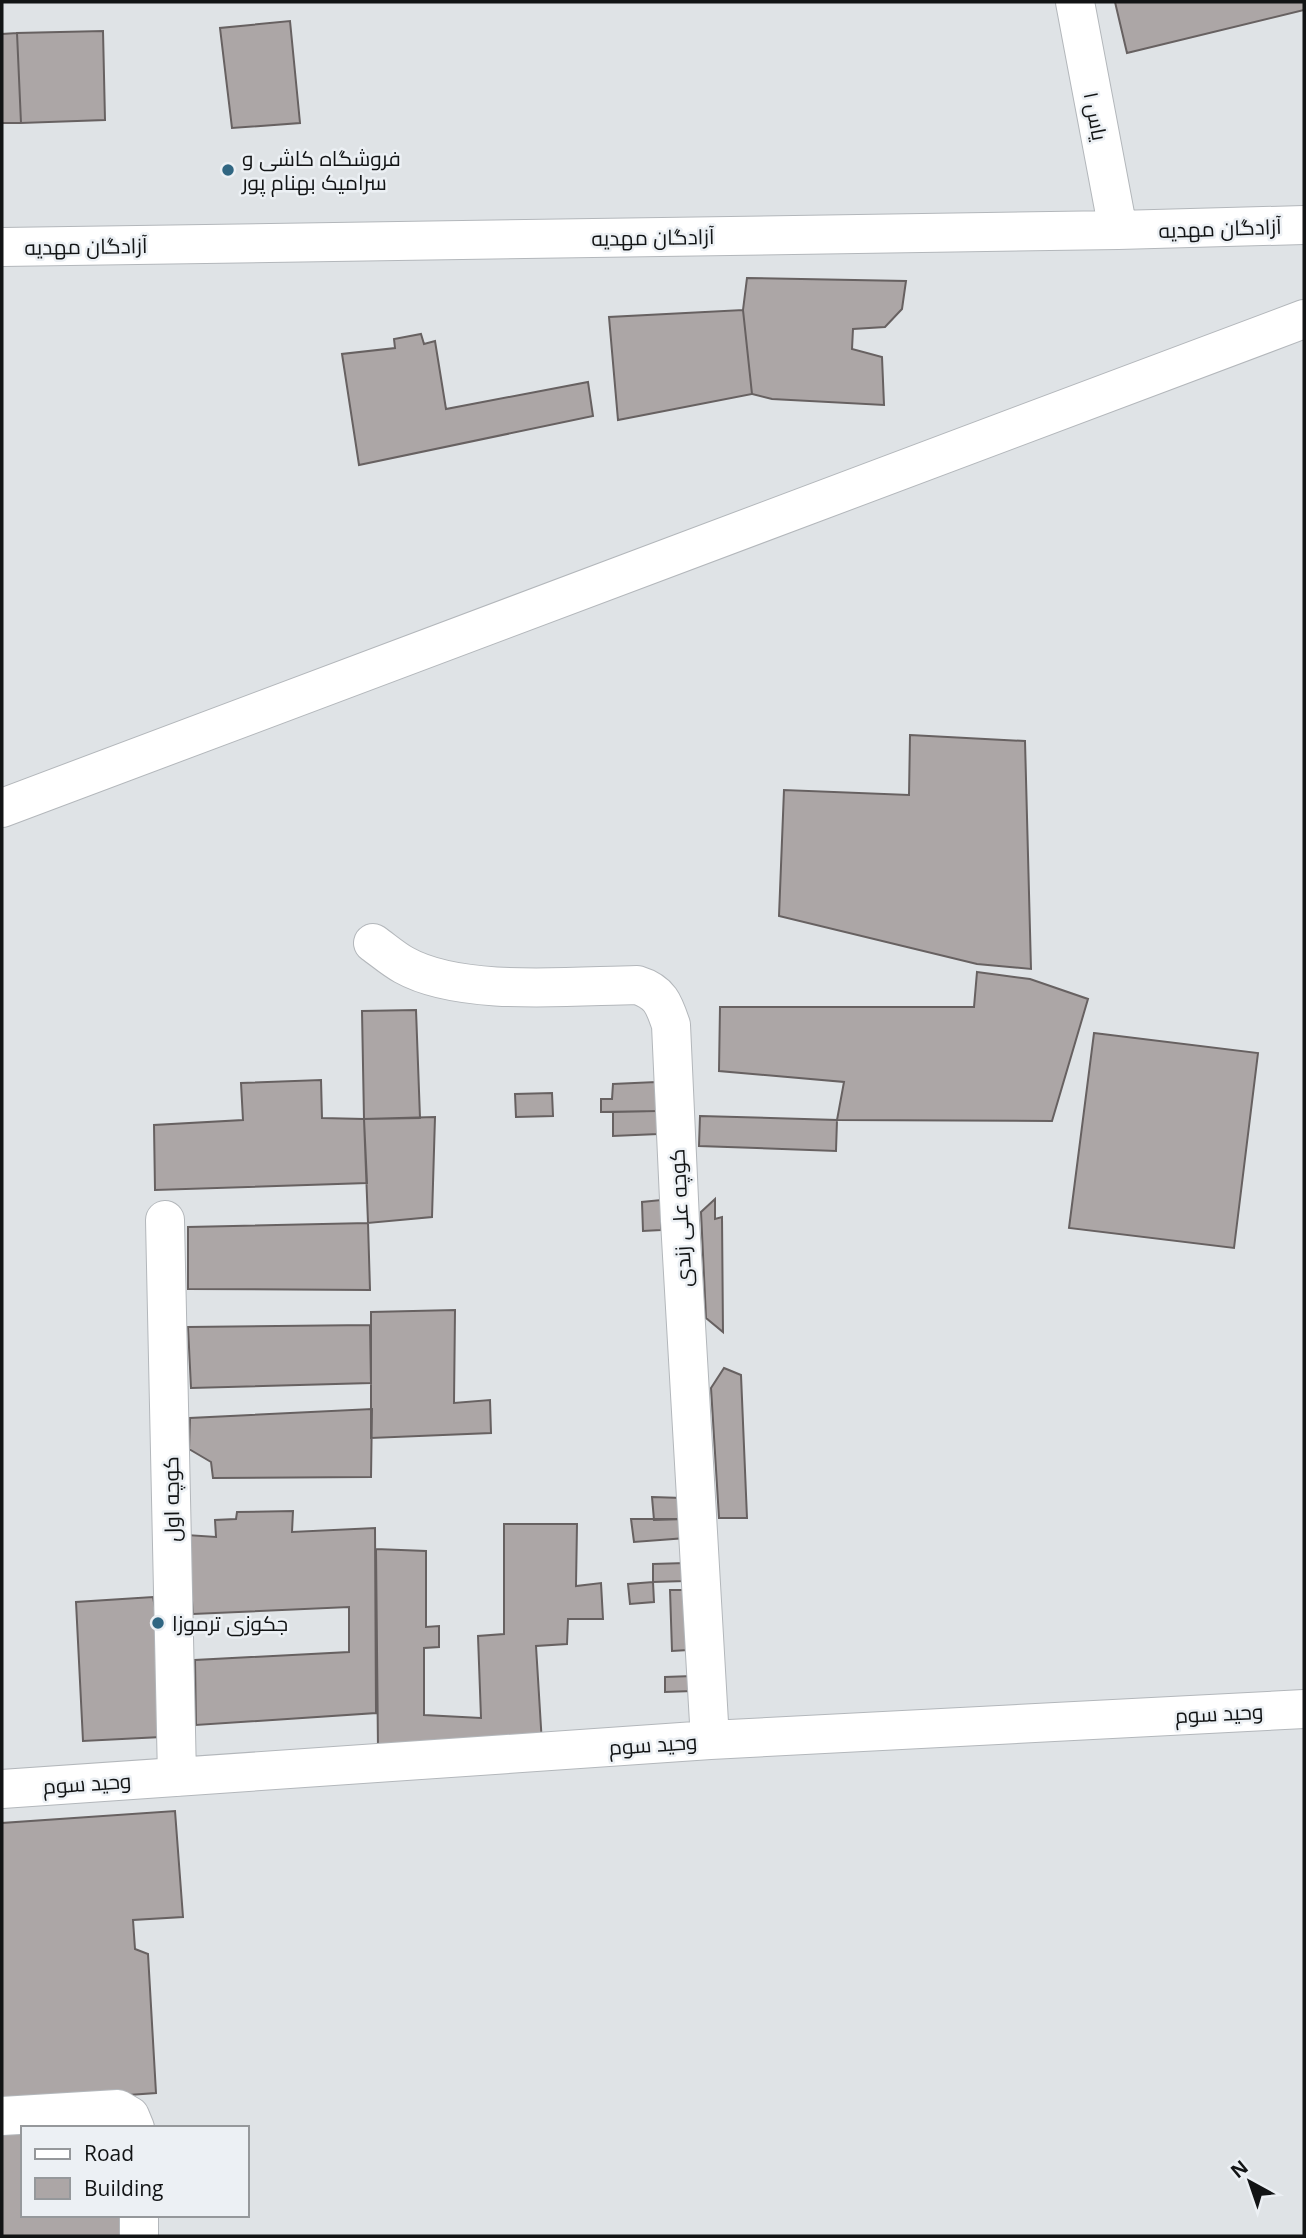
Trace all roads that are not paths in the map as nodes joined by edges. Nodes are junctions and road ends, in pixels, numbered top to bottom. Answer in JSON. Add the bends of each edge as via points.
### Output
{"nodes":[{"id":1,"x":1075,"y":2,"type":"edge"},
{"id":2,"x":1304,"y":225,"type":"edge"},
{"id":3,"x":1118,"y":230,"type":"junction"},
{"id":4,"x":2,"y":247,"type":"edge"},
{"id":5,"x":1304,"y":319,"type":"edge"},
{"id":6,"x":2,"y":808,"type":"edge"},
{"id":7,"x":373,"y":943,"type":"dead end"},
{"id":8,"x":165,"y":1220,"type":"dead end"},
{"id":9,"x":1304,"y":1709,"type":"edge"},
{"id":10,"x":710,"y":1740,"type":"junction"},
{"id":11,"x":177,"y":1777,"type":"junction"},
{"id":12,"x":2,"y":1789,"type":"edge"},
{"id":13,"x":2,"y":2116,"type":"edge"},
{"id":14,"x":134,"y":2126,"type":"edge"},
{"id":15,"x":139,"y":2217,"type":"edge"},
{"id":16,"x":139,"y":2236,"type":"edge"}],
"edges":[{"from":1,"to":3,"type":"street","name":"یاس ۱"},
{"from":2,"to":3,"type":"street","name":"آزادگان مهدیه"},
{"from":3,"to":4,"type":"street","name":"آزادگان مهدیه"},
{"from":5,"to":6,"type":"street"},
{"from":7,"to":10,"type":"street","name":"کوچه علی زندی","via":[[404,965],[443,979],[524,987],[638,985],[657,995],[665,1007],[671,1025]]},
{"from":8,"to":11,"type":"street","name":"کوچه اول"},
{"from":9,"to":10,"type":"street","name":"وحید سوم"},
{"from":10,"to":11,"type":"street","name":"وحید سوم"},
{"from":11,"to":12,"type":"street","name":"وحید سوم"},
{"from":13,"to":14,"type":"street","via":[[118,2109],[130,2116]]},
{"from":15,"to":16,"type":"street"}]}
